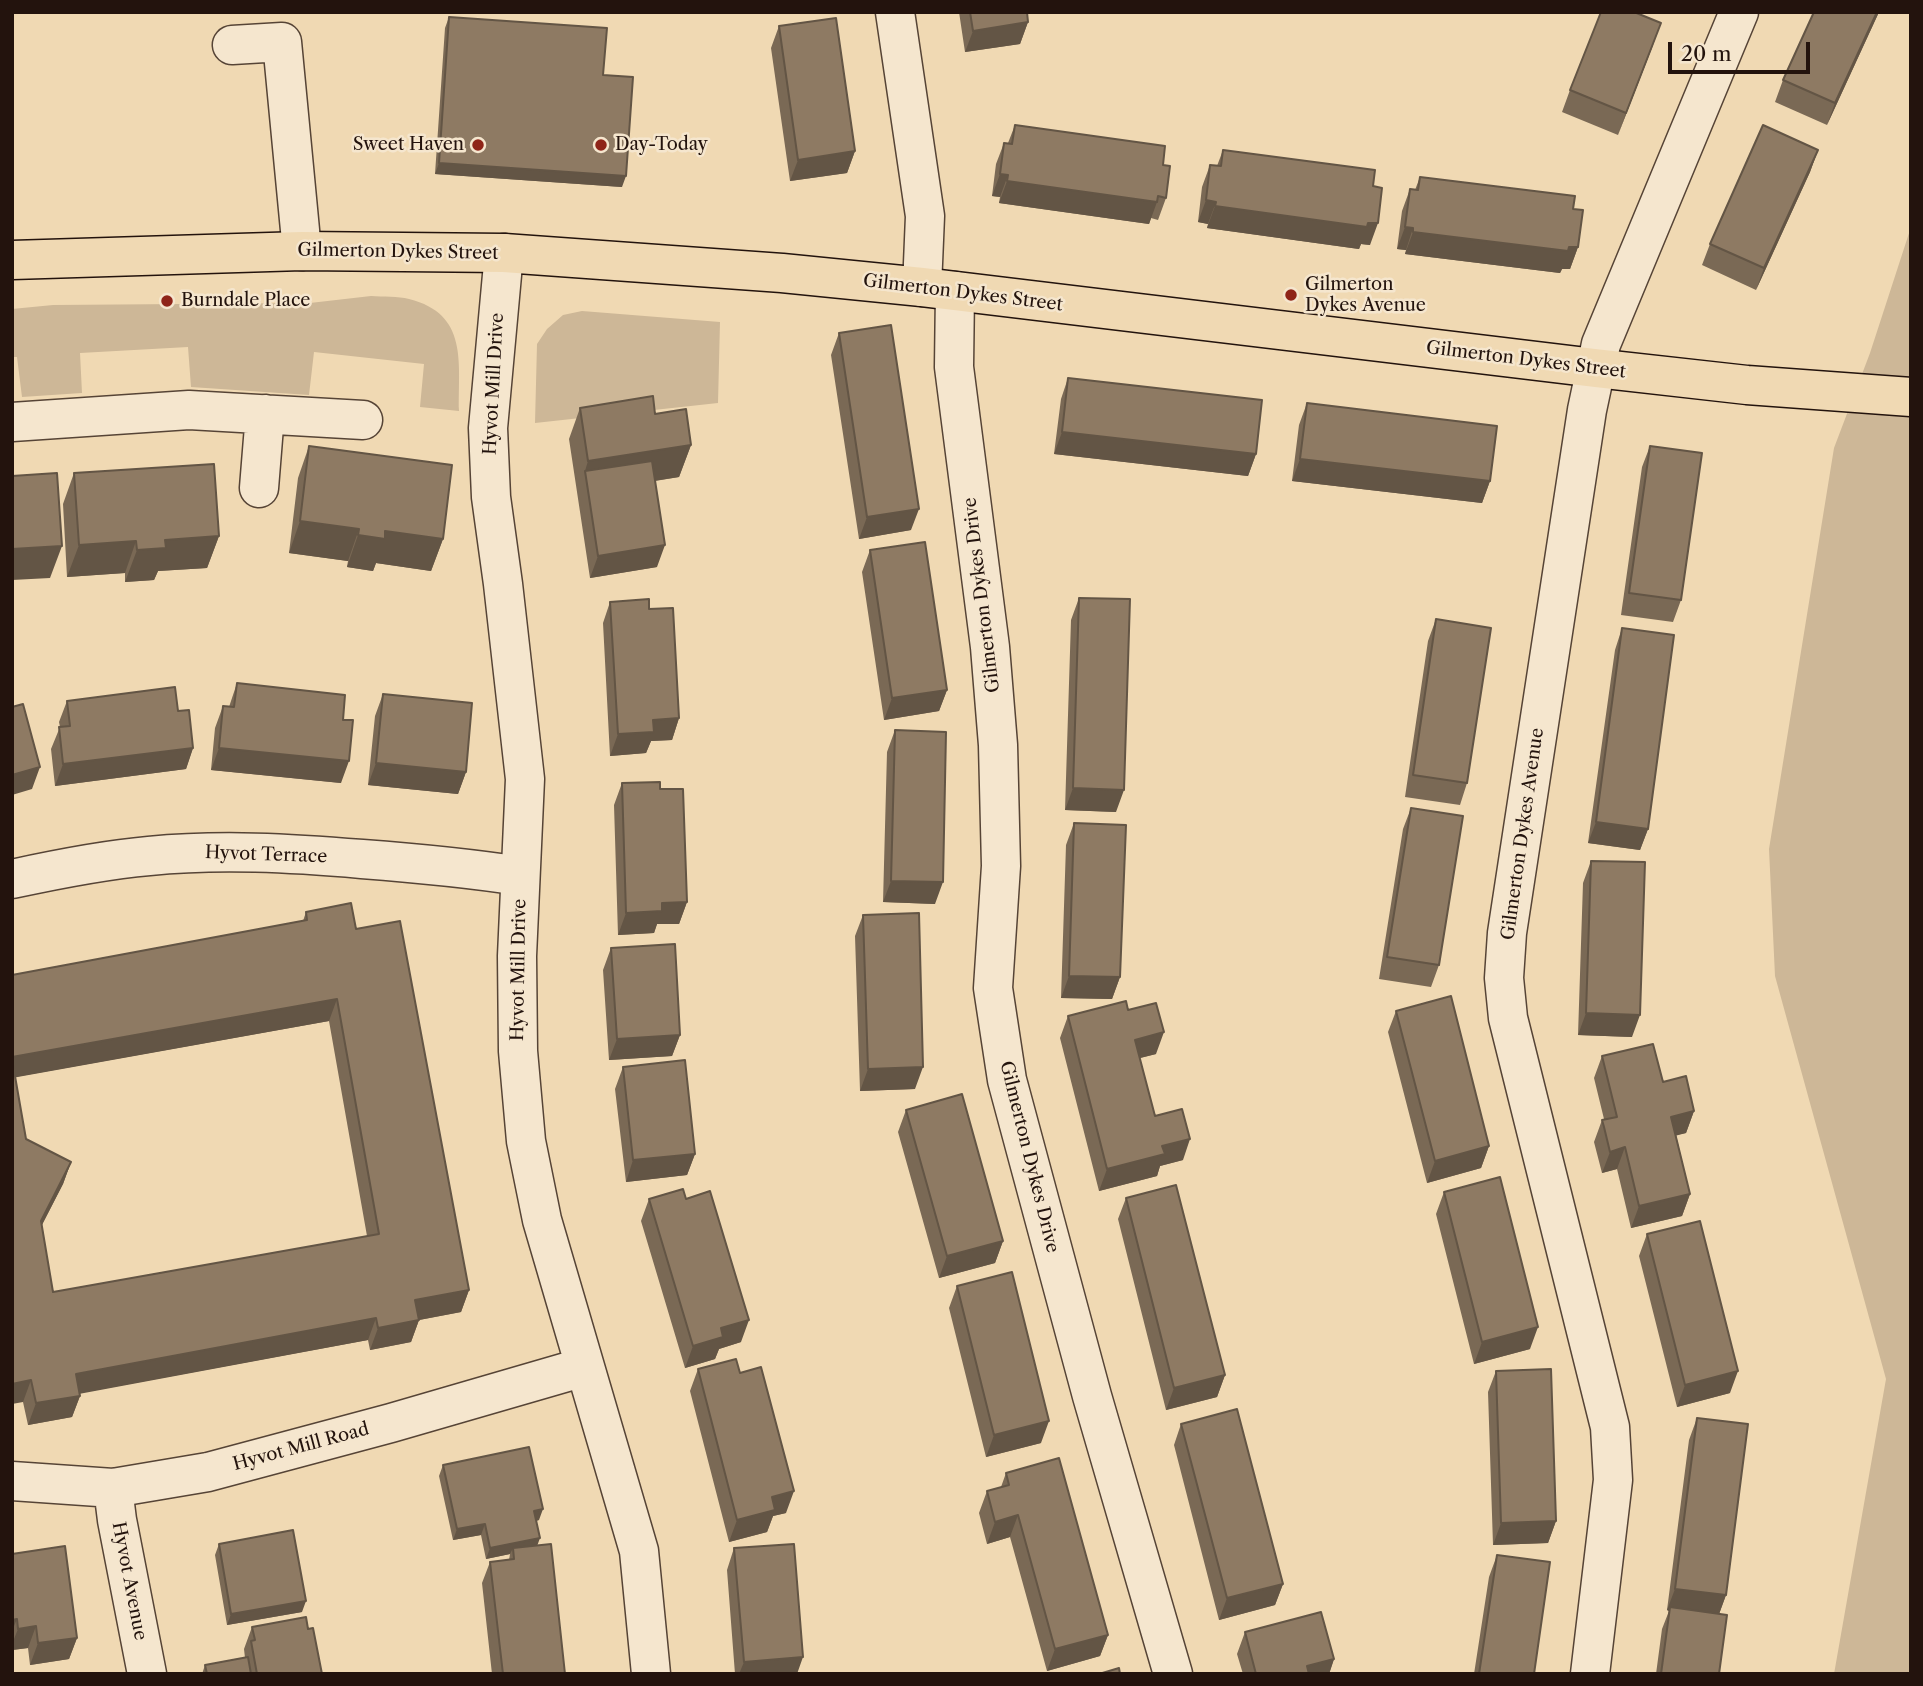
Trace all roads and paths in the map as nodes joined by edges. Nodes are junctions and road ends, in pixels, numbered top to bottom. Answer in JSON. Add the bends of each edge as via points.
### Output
{"nodes":[{"id":1,"x":895,"y":12,"type":"edge"},
{"id":2,"x":1738,"y":12,"type":"edge"},
{"id":3,"x":232,"y":46,"type":"dead end"},
{"id":4,"x":302,"y":251,"type":"junction"},
{"id":5,"x":504,"y":253,"type":"junction"},
{"id":6,"x":12,"y":260,"type":"edge"},
{"id":7,"x":938,"y":289,"type":"junction"},
{"id":8,"x":1595,"y":368,"type":"junction"},
{"id":9,"x":1911,"y":397,"type":"edge"},
{"id":10,"x":265,"y":414,"type":"junction"},
{"id":11,"x":363,"y":420,"type":"dead end"},
{"id":12,"x":12,"y":422,"type":"edge"},
{"id":13,"x":259,"y":488,"type":"dead end"},
{"id":14,"x":520,"y":876,"type":"junction"},
{"id":15,"x":12,"y":879,"type":"edge"},
{"id":16,"x":584,"y":1367,"type":"junction"},
{"id":17,"x":12,"y":1481,"type":"edge"},
{"id":18,"x":113,"y":1488,"type":"junction"},
{"id":19,"x":146,"y":1674,"type":"edge"},
{"id":20,"x":651,"y":1674,"type":"edge"},
{"id":21,"x":1173,"y":1674,"type":"edge"},
{"id":22,"x":1590,"y":1674,"type":"edge"}],
"edges":[{"from":1,"to":7,"type":"street","name":"Gilmerton Dykes Drive"},
{"from":2,"to":8,"type":"street","name":"Gilmerton Dykes Avenue"},
{"from":3,"to":4,"type":"street","via":[[282,42]]},
{"from":4,"to":5,"type":"main road","name":"Gilmerton Dykes Street"},
{"from":4,"to":6,"type":"main road","name":"Gilmerton Dykes Street"},
{"from":5,"to":7,"type":"main road","name":"Gilmerton Dykes Street"},
{"from":5,"to":14,"type":"street","name":"Hyvot Mill Drive","via":[[488,428],[491,497],[525,779]]},
{"from":7,"to":8,"type":"main road","name":"Gilmerton Dykes Street"},
{"from":7,"to":21,"type":"street","name":"Gilmerton Dykes Drive","via":[[954,367],[990,647],[1001,866],[993,988],[1005,1067],[1092,1396]]},
{"from":8,"to":9,"type":"main road","name":"Gilmerton Dykes Street"},
{"from":8,"to":22,"type":"street","name":"Gilmerton Dykes Avenue","via":[[1507,933],[1504,978],[1508,1018],[1609,1427],[1613,1480]]},
{"from":10,"to":11,"type":"street"},
{"from":10,"to":12,"type":"street","via":[[190,410]]},
{"from":10,"to":13,"type":"street"},
{"from":14,"to":15,"type":"street","name":"Hyvot Terrace","via":[[282,852],[216,852],[82,864]]},
{"from":14,"to":16,"type":"street","name":"Hyvot Mill Drive","via":[[518,1051],[526,1141],[542,1220]]},
{"from":16,"to":18,"type":"street","name":"Hyvot Mill Road","via":[[208,1472]]},
{"from":16,"to":20,"type":"street","name":"Hyvot Mill Drive","via":[[639,1551]]},
{"from":17,"to":18,"type":"street","name":"Hyvot Mill Road"},
{"from":18,"to":19,"type":"street","name":"Hyvot Avenue"}]}
